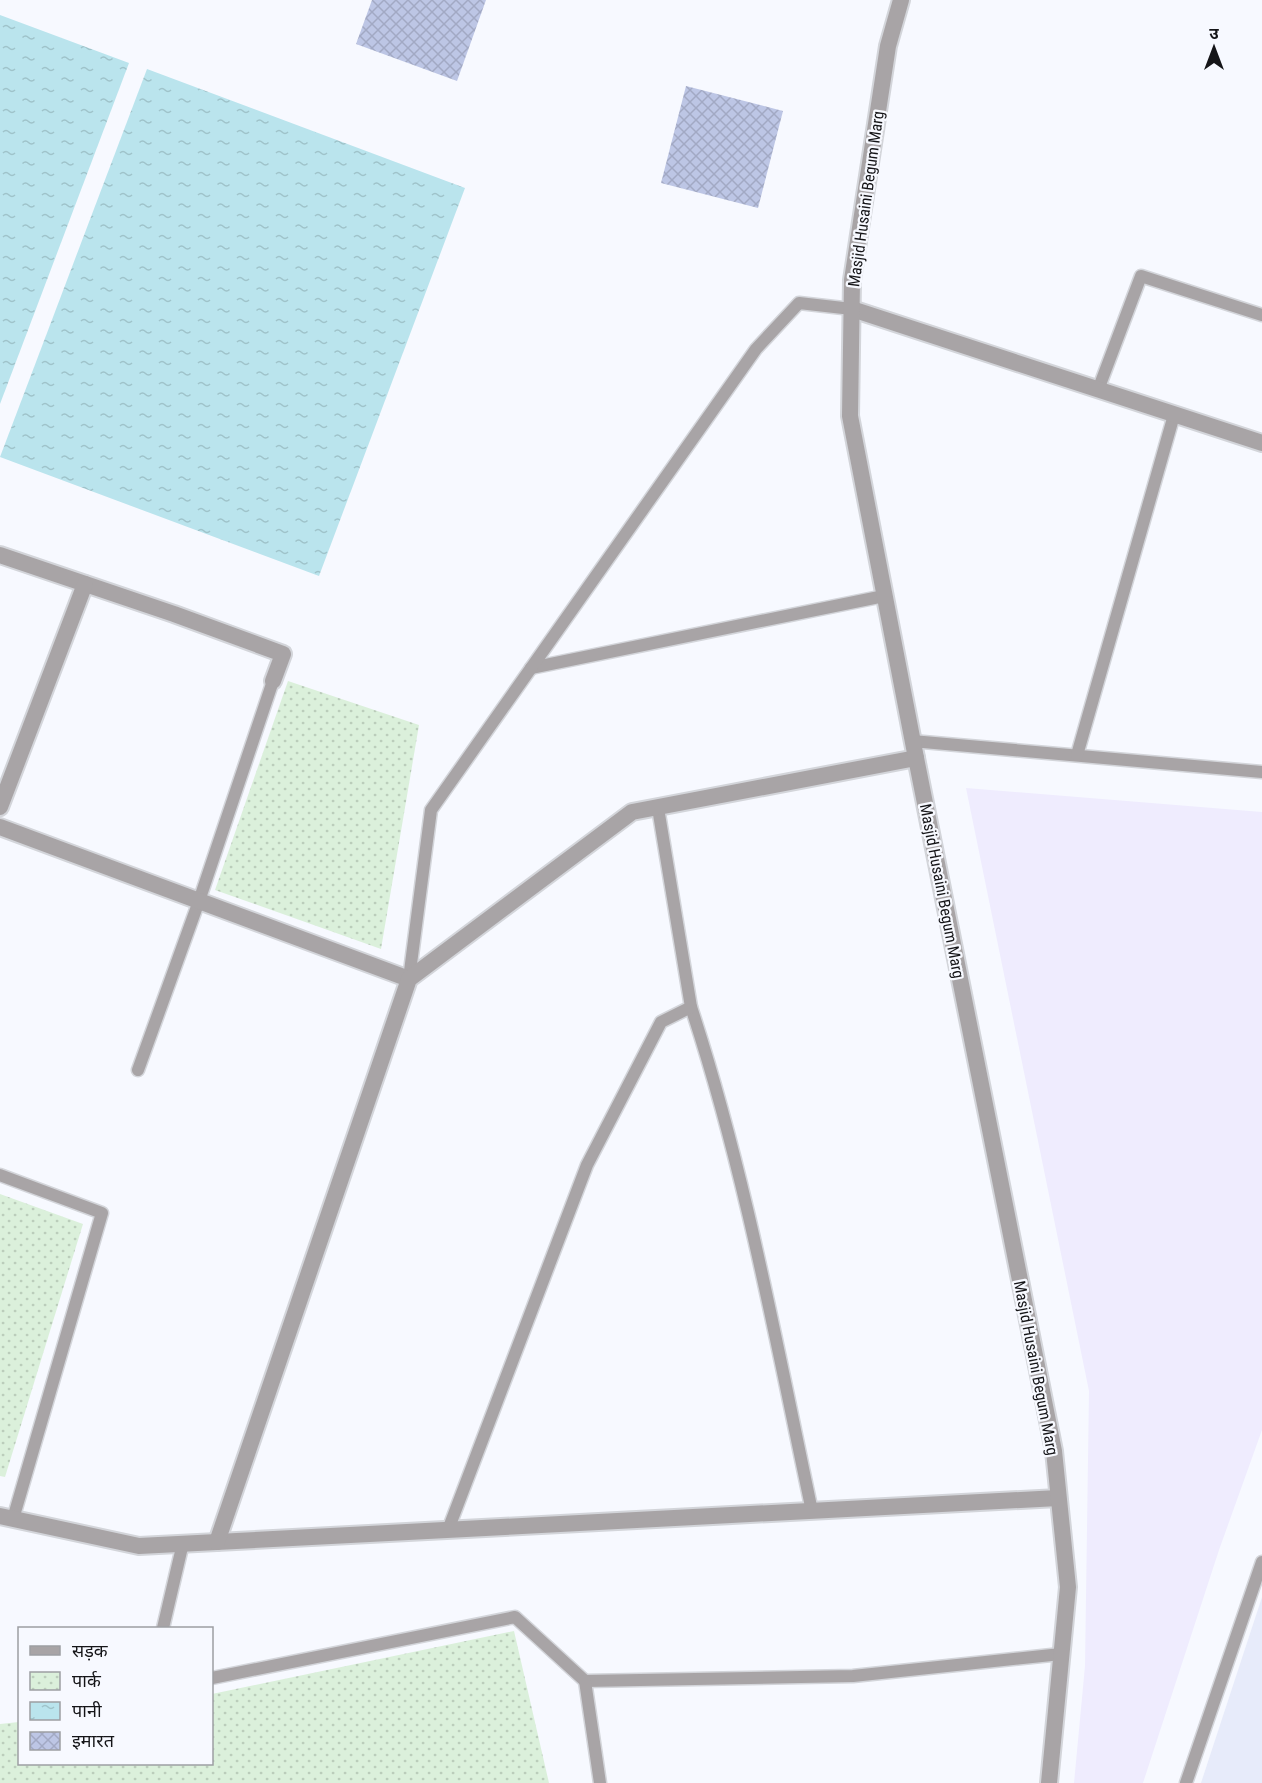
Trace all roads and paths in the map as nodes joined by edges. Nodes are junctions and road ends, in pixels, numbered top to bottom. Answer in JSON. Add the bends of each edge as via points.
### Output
{"nodes":[{"id":1,"x":901,"y":0,"type":"edge"},
{"id":2,"x":852,"y":309,"type":"junction"},
{"id":3,"x":1262,"y":315,"type":"edge"},
{"id":4,"x":1098,"y":390,"type":"junction"},
{"id":5,"x":1174,"y":415,"type":"junction"},
{"id":6,"x":1262,"y":444,"type":"edge"},
{"id":7,"x":0,"y":555,"type":"edge"},
{"id":8,"x":85,"y":584,"type":"junction"},
{"id":9,"x":884,"y":596,"type":"junction"},
{"id":10,"x":531,"y":668,"type":"junction"},
{"id":11,"x":273,"y":681,"type":"joint"},
{"id":12,"x":912,"y":741,"type":"junction"},
{"id":13,"x":1077,"y":755,"type":"junction"},
{"id":14,"x":916,"y":758,"type":"junction"},
{"id":15,"x":1262,"y":771,"type":"edge"},
{"id":16,"x":0,"y":807,"type":"edge"},
{"id":17,"x":658,"y":808,"type":"junction"},
{"id":18,"x":0,"y":827,"type":"edge"},
{"id":19,"x":199,"y":901,"type":"junction"},
{"id":20,"x":409,"y":979,"type":"junction"},
{"id":21,"x":691,"y":1007,"type":"junction"},
{"id":22,"x":138,"y":1070,"type":"dead end"},
{"id":23,"x":0,"y":1175,"type":"edge"},
{"id":24,"x":1058,"y":1498,"type":"junction"},
{"id":25,"x":812,"y":1511,"type":"junction"},
{"id":26,"x":6,"y":1518,"type":"edge"},
{"id":27,"x":448,"y":1530,"type":"junction"},
{"id":28,"x":217,"y":1542,"type":"junction"},
{"id":29,"x":183,"y":1544,"type":"junction"},
{"id":30,"x":1262,"y":1562,"type":"edge"},
{"id":31,"x":163,"y":1627,"type":"edge"},
{"id":32,"x":1061,"y":1654,"type":"junction"},
{"id":33,"x":213,"y":1678,"type":"edge"},
{"id":34,"x":585,"y":1681,"type":"junction"},
{"id":35,"x":600,"y":1783,"type":"edge"},
{"id":36,"x":1049,"y":1783,"type":"edge"},
{"id":37,"x":1186,"y":1783,"type":"edge"}],
"edges":[{"from":1,"to":2,"type":"street","name":"Masjid Husaini Begum Marg","via":[[888,46],[852,280]]},
{"from":2,"to":4,"type":"street"},
{"from":2,"to":9,"type":"street","name":"Masjid Husaini Begum Marg","via":[[850,416]]},
{"from":2,"to":10,"type":"lane","via":[[799,303],[756,349]]},
{"from":3,"to":4,"type":"lane","via":[[1141,276]]},
{"from":4,"to":5,"type":"street"},
{"from":5,"to":6,"type":"street"},
{"from":5,"to":13,"type":"lane"},
{"from":7,"to":8,"type":"street"},
{"from":8,"to":11,"type":"street","via":[[283,654]]},
{"from":8,"to":16,"type":"street"},
{"from":9,"to":10,"type":"lane"},
{"from":9,"to":12,"type":"street","name":"Masjid Husaini Begum Marg"},
{"from":10,"to":20,"type":"lane","via":[[431,810]]},
{"from":11,"to":19,"type":"lane"},
{"from":12,"to":13,"type":"lane"},
{"from":12,"to":14,"type":"street","name":"Masjid Husaini Begum Marg"},
{"from":13,"to":15,"type":"lane"},
{"from":14,"to":17,"type":"street"},
{"from":14,"to":24,"type":"street","name":"Masjid Husaini Begum Marg","via":[[1054,1451]]},
{"from":17,"to":20,"type":"street","via":[[632,812]]},
{"from":17,"to":21,"type":"lane"},
{"from":18,"to":19,"type":"street"},
{"from":19,"to":20,"type":"street"},
{"from":19,"to":22,"type":"lane"},
{"from":20,"to":28,"type":"street"},
{"from":21,"to":25,"type":"lane","via":[[745,1192]]},
{"from":21,"to":27,"type":"lane","via":[[661,1022],[587,1165]]},
{"from":23,"to":26,"type":"lane","via":[[102,1213]]},
{"from":24,"to":25,"type":"street"},
{"from":24,"to":32,"type":"street","name":"Masjid Husaini Begum Marg","via":[[1068,1587]]},
{"from":25,"to":27,"type":"street"},
{"from":26,"to":29,"type":"street","via":[[139,1546]]},
{"from":27,"to":28,"type":"street"},
{"from":28,"to":29,"type":"street"},
{"from":29,"to":31,"type":"lane"},
{"from":30,"to":37,"type":"lane"},
{"from":32,"to":34,"type":"lane","via":[[853,1676]]},
{"from":32,"to":36,"type":"street","name":"Masjid Husaini Begum Marg"},
{"from":33,"to":34,"type":"lane","via":[[515,1617]]},
{"from":34,"to":35,"type":"lane"}]}
